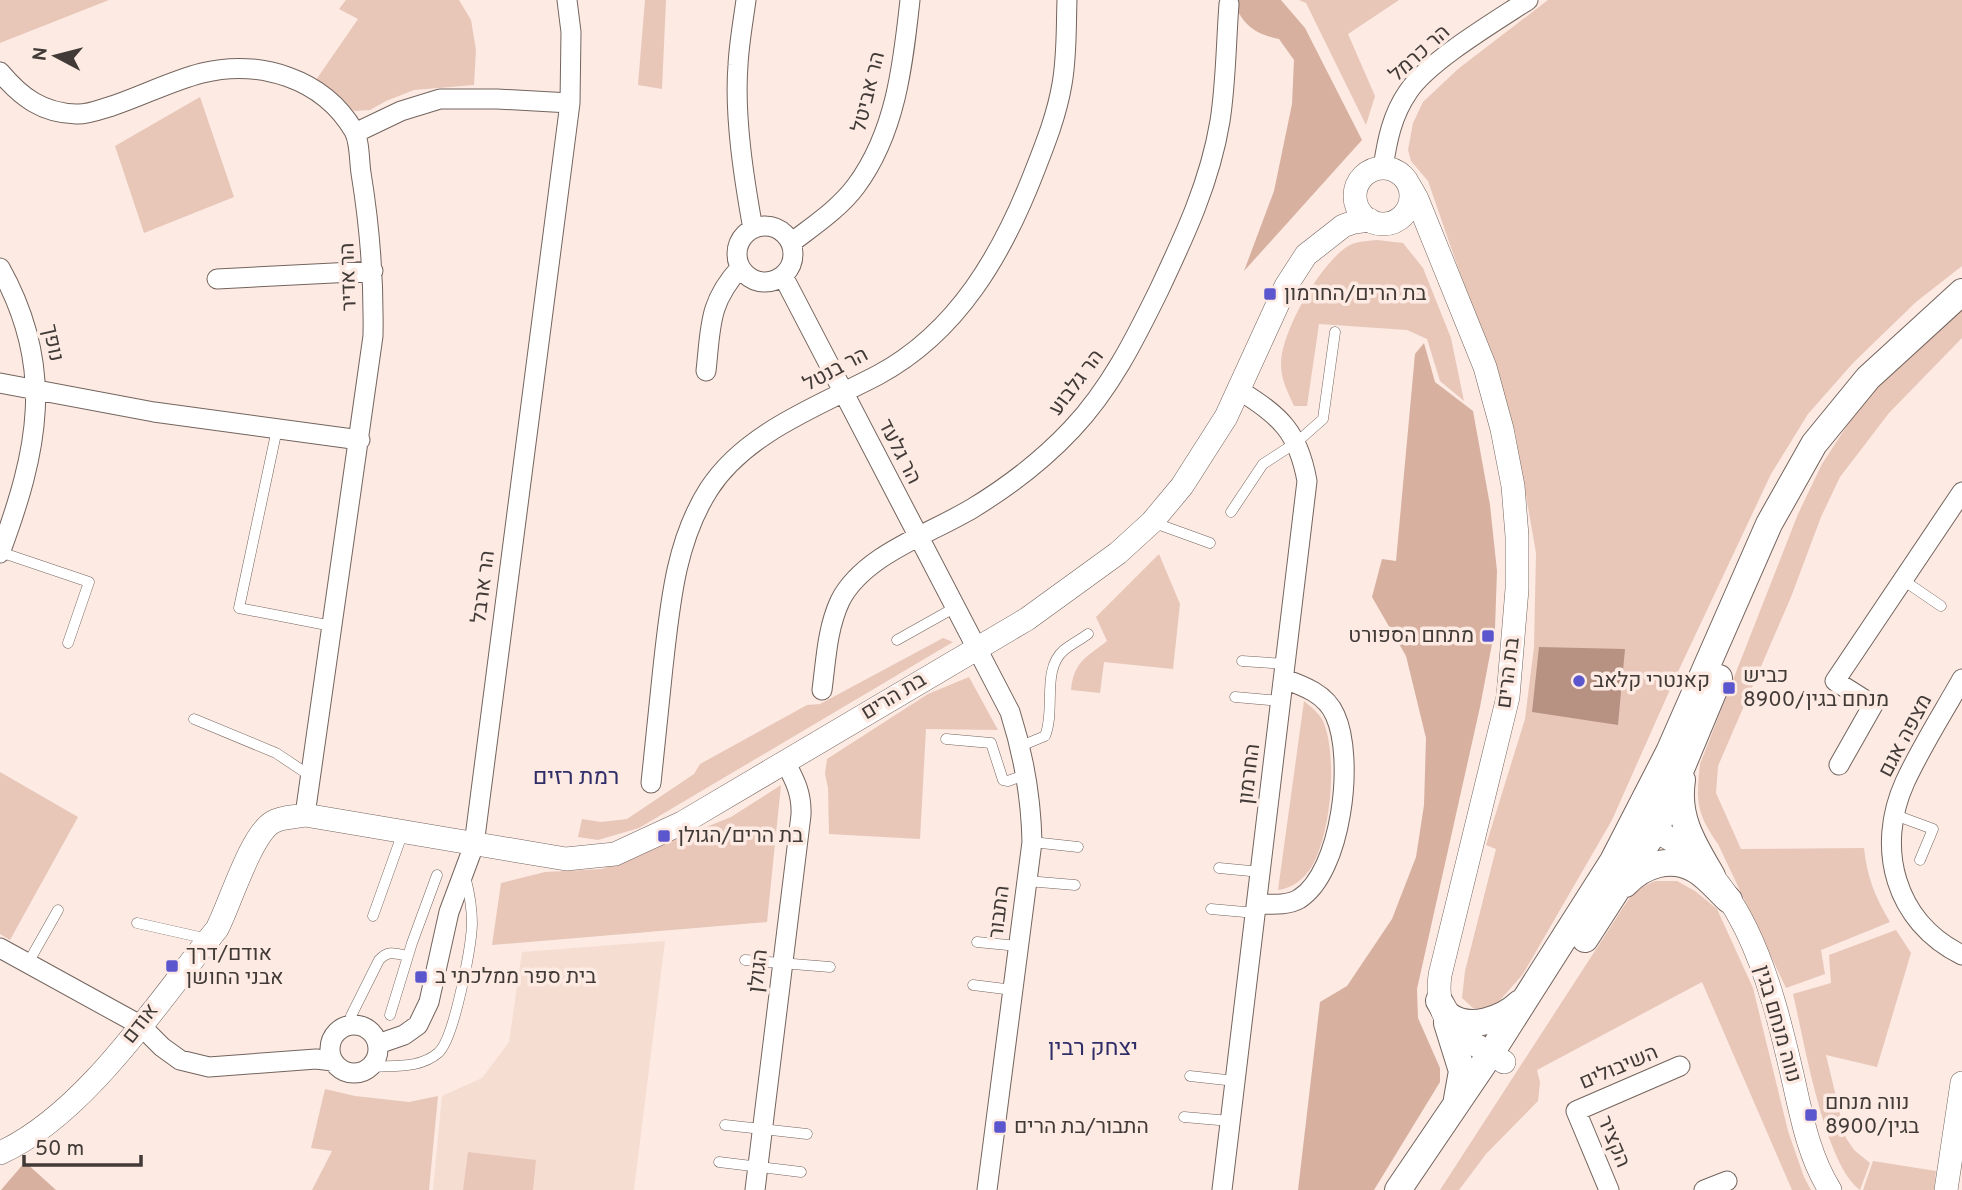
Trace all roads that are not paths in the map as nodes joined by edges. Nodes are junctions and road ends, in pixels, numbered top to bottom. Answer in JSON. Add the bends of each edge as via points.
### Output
{"nodes":[{"id":1,"x":567,"y":0,"type":"edge"},
{"id":2,"x":746,"y":0,"type":"edge"},
{"id":3,"x":910,"y":0,"type":"edge"},
{"id":4,"x":1067,"y":0,"type":"edge"},
{"id":5,"x":1528,"y":0,"type":"edge"},
{"id":6,"x":1229,"y":4,"type":"dead end"},
{"id":7,"x":0,"y":72,"type":"edge"},
{"id":8,"x":570,"y":103,"type":"junction"},
{"id":9,"x":355,"y":133,"type":"junction"},
{"id":10,"x":1382,"y":168,"type":"junction"},
{"id":11,"x":1409,"y":185,"type":"junction"},
{"id":12,"x":1356,"y":191,"type":"junction"},
{"id":13,"x":1378,"y":222,"type":"junction"},
{"id":14,"x":753,"y":229,"type":"junction"},
{"id":15,"x":790,"y":243,"type":"junction"},
{"id":16,"x":1315,"y":247,"type":"junction"},
{"id":17,"x":1439,"y":256,"type":"junction"},
{"id":18,"x":0,"y":268,"type":"edge"},
{"id":19,"x":740,"y":268,"type":"junction"},
{"id":20,"x":373,"y":271,"type":"junction"},
{"id":21,"x":783,"y":276,"type":"junction"},
{"id":22,"x":217,"y":279,"type":"dead end"},
{"id":23,"x":1962,"y":292,"type":"edge"},
{"id":24,"x":1335,"y":332,"type":"dead end"},
{"id":25,"x":706,"y":371,"type":"dead end"},
{"id":26,"x":0,"y":383,"type":"edge"},
{"id":27,"x":37,"y":390,"type":"junction"},
{"id":28,"x":1238,"y":390,"type":"junction"},
{"id":29,"x":843,"y":392,"type":"junction"},
{"id":30,"x":1853,"y":396,"type":"junction"},
{"id":31,"x":277,"y":429,"type":"junction"},
{"id":32,"x":360,"y":440,"type":"junction"},
{"id":33,"x":1297,"y":442,"type":"junction"},
{"id":34,"x":1962,"y":492,"type":"edge"},
{"id":35,"x":1231,"y":512,"type":"dead end"},
{"id":36,"x":1152,"y":522,"type":"junction"},
{"id":37,"x":918,"y":538,"type":"junction"},
{"id":38,"x":1210,"y":543,"type":"dead end"},
{"id":39,"x":0,"y":552,"type":"edge"},
{"id":40,"x":1903,"y":580,"type":"junction"},
{"id":41,"x":1941,"y":606,"type":"dead end"},
{"id":42,"x":954,"y":608,"type":"junction"},
{"id":43,"x":332,"y":626,"type":"junction"},
{"id":44,"x":1088,"y":634,"type":"dead end"},
{"id":45,"x":897,"y":640,"type":"dead end"},
{"id":46,"x":68,"y":643,"type":"dead end"},
{"id":47,"x":975,"y":649,"type":"junction"},
{"id":48,"x":1242,"y":660,"type":"dead end"},
{"id":49,"x":1285,"y":671,"type":"junction"},
{"id":50,"x":1962,"y":681,"type":"edge"},
{"id":51,"x":822,"y":690,"type":"dead end"},
{"id":52,"x":1235,"y":697,"type":"dead end"},
{"id":53,"x":1281,"y":701,"type":"junction"},
{"id":54,"x":194,"y":719,"type":"dead end"},
{"id":55,"x":1696,"y":737,"type":"junction"},
{"id":56,"x":946,"y":739,"type":"dead end"},
{"id":57,"x":1021,"y":746,"type":"junction"},
{"id":58,"x":785,"y":762,"type":"junction"},
{"id":59,"x":1839,"y":765,"type":"dead end"},
{"id":60,"x":1027,"y":774,"type":"junction"},
{"id":61,"x":310,"y":775,"type":"junction"},
{"id":62,"x":652,"y":783,"type":"dead end"},
{"id":63,"x":1895,"y":814,"type":"junction"},
{"id":64,"x":305,"y":815,"type":"junction"},
{"id":65,"x":1645,"y":825,"type":"junction"},
{"id":66,"x":403,"y":832,"type":"junction"},
{"id":67,"x":1032,"y":842,"type":"junction"},
{"id":68,"x":474,"y":845,"type":"junction"},
{"id":69,"x":1078,"y":848,"type":"dead end"},
{"id":70,"x":1920,"y":860,"type":"dead end"},
{"id":71,"x":1219,"y":869,"type":"dead end"},
{"id":72,"x":464,"y":871,"type":"junction"},
{"id":73,"x":1261,"y":872,"type":"junction"},
{"id":74,"x":437,"y":875,"type":"dead end"},
{"id":75,"x":1712,"y":876,"type":"junction"},
{"id":76,"x":1027,"y":881,"type":"junction"},
{"id":77,"x":1075,"y":885,"type":"dead end"},
{"id":78,"x":1612,"y":898,"type":"junction"},
{"id":79,"x":1729,"y":900,"type":"junction"},
{"id":80,"x":1211,"y":909,"type":"dead end"},
{"id":81,"x":1256,"y":909,"type":"junction"},
{"id":82,"x":58,"y":910,"type":"dead end"},
{"id":83,"x":373,"y":916,"type":"dead end"},
{"id":84,"x":136,"y":923,"type":"dead end"},
{"id":85,"x":208,"y":939,"type":"junction"},
{"id":86,"x":977,"y":942,"type":"dead end"},
{"id":87,"x":1018,"y":946,"type":"junction"},
{"id":88,"x":0,"y":947,"type":"edge"},
{"id":89,"x":1962,"y":955,"type":"edge"},
{"id":90,"x":407,"y":956,"type":"junction"},
{"id":91,"x":745,"y":960,"type":"dead end"},
{"id":92,"x":28,"y":963,"type":"junction"},
{"id":93,"x":783,"y":963,"type":"junction"},
{"id":94,"x":830,"y":967,"type":"dead end"},
{"id":95,"x":973,"y":985,"type":"dead end"},
{"id":96,"x":1013,"y":990,"type":"junction"},
{"id":97,"x":1529,"y":994,"type":"junction"},
{"id":98,"x":1443,"y":1012,"type":"junction"},
{"id":99,"x":390,"y":1016,"type":"dead end"},
{"id":100,"x":352,"y":1024,"type":"junction"},
{"id":101,"x":140,"y":1025,"type":"junction"},
{"id":102,"x":378,"y":1044,"type":"junction"},
{"id":103,"x":1497,"y":1057,"type":"junction"},
{"id":104,"x":333,"y":1061,"type":"junction"},
{"id":105,"x":1680,"y":1066,"type":"dead end"},
{"id":106,"x":371,"y":1067,"type":"junction"},
{"id":107,"x":1190,"y":1076,"type":"dead end"},
{"id":108,"x":1235,"y":1080,"type":"junction"},
{"id":109,"x":1962,"y":1083,"type":"edge"},
{"id":110,"x":1455,"y":1106,"type":"junction"},
{"id":111,"x":1576,"y":1111,"type":"joint"},
{"id":112,"x":1184,"y":1117,"type":"dead end"},
{"id":113,"x":1230,"y":1121,"type":"junction"},
{"id":114,"x":725,"y":1125,"type":"dead end"},
{"id":115,"x":762,"y":1129,"type":"junction"},
{"id":116,"x":807,"y":1134,"type":"dead end"},
{"id":117,"x":0,"y":1153,"type":"edge"},
{"id":118,"x":719,"y":1162,"type":"dead end"},
{"id":119,"x":758,"y":1167,"type":"junction"},
{"id":120,"x":801,"y":1172,"type":"dead end"},
{"id":121,"x":1727,"y":1181,"type":"dead end"},
{"id":122,"x":755,"y":1190,"type":"edge"},
{"id":123,"x":986,"y":1190,"type":"edge"},
{"id":124,"x":1222,"y":1190,"type":"edge"},
{"id":125,"x":1398,"y":1190,"type":"edge"},
{"id":126,"x":1417,"y":1190,"type":"edge"},
{"id":127,"x":1609,"y":1190,"type":"edge"},
{"id":128,"x":1704,"y":1190,"type":"edge"},
{"id":129,"x":1830,"y":1190,"type":"edge"},
{"id":130,"x":1946,"y":1190,"type":"edge"}],
"edges":[{"from":1,"to":8,"type":"street","name":"הר ארבל"},
{"from":2,"to":14,"type":"street","via":[[737,89]]},
{"from":3,"to":15,"type":"street","name":"הר אביטל","via":[[901,73],[872,162],[838,205]]},
{"from":4,"to":29,"type":"street","name":"הר בנטל","via":[[1062,84],[1054,121],[1024,198],[986,271],[968,298],[910,356]]},
{"from":5,"to":10,"type":"street","name":"הר כרמל","via":[[1456,49],[1410,88],[1390,128]]},
{"from":6,"to":37,"type":"street","name":"הר גלבוע","via":[[1220,120],[1205,185],[1192,221],[1118,369],[1073,429],[1038,461],[996,493]]},
{"from":7,"to":9,"type":"street","name":"הר אדיר","via":[[36,105],[78,114],[201,73],[254,69],[317,90]]},
{"from":8,"to":9,"type":"street","via":[[440,99]]},
{"from":8,"to":68,"type":"street","name":"הר ארבל"},
{"from":9,"to":20,"type":"street","name":"הר אדיר"},
{"from":10,"to":11,"type":"street","via":[[1396,171]]},
{"from":10,"to":12,"type":"street","via":[[1364,176]]},
{"from":11,"to":13,"type":"street","via":[[1407,210],[1394,221]]},
{"from":11,"to":17,"type":"street","name":"בת הרים"},
{"from":12,"to":13,"type":"street","via":[[1359,208]]},
{"from":12,"to":16,"type":"street","name":"בת הרים"},
{"from":13,"to":16,"type":"street","name":"בת הרים","via":[[1343,226]]},
{"from":13,"to":17,"type":"street","name":"בת הרים","via":[[1408,226]]},
{"from":14,"to":15,"type":"street","via":[[778,229]]},
{"from":14,"to":19,"type":"street","via":[[739,243]]},
{"from":15,"to":21,"type":"street","via":[[792,260]]},
{"from":16,"to":28,"type":"street","name":"בת הרים","via":[[1286,286]]},
{"from":17,"to":98,"type":"street","name":"בת הרים","via":[[1485,367],[1513,486],[1517,536],[1508,697],[1440,975]]},
{"from":18,"to":27,"type":"street","name":"נופך","via":[[32,347]]},
{"from":19,"to":21,"type":"street","via":[[765,283]]},
{"from":19,"to":25,"type":"street","via":[[723,286],[716,304]]},
{"from":20,"to":22,"type":"street"},
{"from":20,"to":32,"type":"street","name":"הר אדיר","via":[[373,336]]},
{"from":21,"to":29,"type":"street","name":"הר גלעד"},
{"from":23,"to":30,"type":"main road"},
{"from":24,"to":33,"type":"lane","via":[[1323,419]]},
{"from":26,"to":27,"type":"street"},
{"from":27,"to":31,"type":"street"},
{"from":27,"to":39,"type":"street","name":"נופך","via":[[26,471]]},
{"from":28,"to":33,"type":"street","name":"החרמון","via":[[1265,407]]},
{"from":28,"to":36,"type":"street","name":"בת הרים","via":[[1182,486]]},
{"from":29,"to":37,"type":"street","name":"הר גלעד"},
{"from":29,"to":62,"type":"street","name":"הר בנטל","via":[[746,448],[725,468],[694,518],[670,605]]},
{"from":30,"to":55,"type":"main road","via":[[1803,473]]},
{"from":30,"to":65,"type":"main road","via":[[1814,444],[1769,524],[1707,661]]},
{"from":31,"to":32,"type":"street"},
{"from":31,"to":43,"type":"lane","via":[[239,608]]},
{"from":32,"to":43,"type":"street","name":"הר אדיר"},
{"from":33,"to":35,"type":"lane","via":[[1263,464]]},
{"from":33,"to":49,"type":"street","name":"החרמון","via":[[1307,481]]},
{"from":34,"to":40,"type":"street"},
{"from":36,"to":38,"type":"lane"},
{"from":36,"to":47,"type":"street","name":"בת הרים","via":[[1083,580]]},
{"from":37,"to":42,"type":"street","name":"הר גלעד"},
{"from":37,"to":51,"type":"street","name":"הר גלבוע","via":[[868,567],[852,582],[834,618]]},
{"from":39,"to":46,"type":"lane","via":[[89,582]]},
{"from":40,"to":41,"type":"lane"},
{"from":40,"to":59,"type":"street","via":[[1835,681],[1873,705]]},
{"from":42,"to":45,"type":"lane"},
{"from":42,"to":47,"type":"street","name":"הר גלעד"},
{"from":43,"to":61,"type":"street","name":"הר אדיר"},
{"from":44,"to":57,"type":"lane","via":[[1063,651],[1053,665],[1050,723],[1045,736]]},
{"from":47,"to":57,"type":"street","name":"התבור","via":[[1010,712]]},
{"from":47,"to":58,"type":"street","name":"בת הרים"},
{"from":48,"to":49,"type":"lane"},
{"from":49,"to":53,"type":"street","name":"החרמון"},
{"from":49,"to":81,"type":"street","via":[[1324,699],[1335,714],[1344,776],[1341,810],[1335,844],[1311,889],[1297,901]]},
{"from":50,"to":63,"type":"street","name":"מצפה אגם","via":[[1905,782]]},
{"from":52,"to":53,"type":"lane"},
{"from":53,"to":73,"type":"street","name":"החרמון"},
{"from":54,"to":61,"type":"lane","via":[[276,753]]},
{"from":55,"to":65,"type":"main road"},
{"from":55,"to":75,"type":"main road","via":[[1680,802],[1688,833]]},
{"from":56,"to":60,"type":"lane","via":[[991,743],[1003,780]]},
{"from":57,"to":60,"type":"street","name":"התבור"},
{"from":58,"to":68,"type":"street","name":"בת הרים","via":[[682,823],[615,854],[566,859]]},
{"from":58,"to":93,"type":"street","name":"הגולן","via":[[802,805]]},
{"from":60,"to":67,"type":"street","name":"התבור"},
{"from":61,"to":64,"type":"street","name":"הר אדיר"},
{"from":63,"to":70,"type":"lane","via":[[1933,829]]},
{"from":63,"to":89,"type":"street","name":"מצפה אגם","via":[[1893,863],[1905,903],[1931,936]]},
{"from":64,"to":66,"type":"street","name":"בת הרים"},
{"from":64,"to":85,"type":"street","name":"אודם","via":[[273,821],[260,834],[228,908]]},
{"from":65,"to":75,"type":"street","name":"נווה מנחם בגין","via":[[1675,840]]},
{"from":65,"to":78,"type":"main road"},
{"from":65,"to":97,"type":"main road","via":[[1613,861]]},
{"from":66,"to":68,"type":"street","name":"בת הרים"},
{"from":66,"to":83,"type":"lane"},
{"from":67,"to":69,"type":"lane"},
{"from":67,"to":76,"type":"street","name":"התבור"},
{"from":68,"to":72,"type":"street","name":"הר ארבל"},
{"from":71,"to":73,"type":"lane"},
{"from":72,"to":102,"type":"street","name":"הר ארבל","via":[[449,912],[429,1002],[418,1025]]},
{"from":72,"to":106,"type":"lane","via":[[472,924],[447,1044],[426,1061]]},
{"from":73,"to":81,"type":"street","name":"החרמון"},
{"from":74,"to":90,"type":"lane"},
{"from":75,"to":79,"type":"street","name":"נווה מנחם בגין"},
{"from":76,"to":77,"type":"lane"},
{"from":76,"to":87,"type":"street","name":"התבור"},
{"from":78,"to":79,"type":"main road","via":[[1645,868],[1672,862],[1697,870]]},
{"from":78,"to":103,"type":"main road"},
{"from":79,"to":129,"type":"street","name":"נווה מנחם בגין","via":[[1766,973],[1805,1132]]},
{"from":80,"to":81,"type":"lane"},
{"from":81,"to":108,"type":"street","name":"החרמון"},
{"from":82,"to":92,"type":"lane"},
{"from":84,"to":85,"type":"lane"},
{"from":85,"to":101,"type":"street","name":"אודם"},
{"from":86,"to":87,"type":"lane"},
{"from":87,"to":96,"type":"street","name":"התבור"},
{"from":88,"to":92,"type":"street"},
{"from":90,"to":99,"type":"lane"},
{"from":90,"to":100,"type":"lane","via":[[391,952],[379,960],[351,1016]]},
{"from":91,"to":93,"type":"lane"},
{"from":92,"to":101,"type":"street"},
{"from":93,"to":94,"type":"lane"},
{"from":93,"to":115,"type":"street","name":"הגולן"},
{"from":95,"to":96,"type":"lane"},
{"from":96,"to":123,"type":"street","name":"התבור","via":[[1003,1095],[985,1155]]},
{"from":97,"to":98,"type":"main road","via":[[1512,1010],[1487,1021],[1459,1020]]},
{"from":97,"to":103,"type":"main road"},
{"from":98,"to":103,"type":"street"},
{"from":98,"to":110,"type":"main road","via":[[1462,1071]]},
{"from":100,"to":102,"type":"street","via":[[366,1027]]},
{"from":100,"to":104,"type":"street","via":[[334,1036],[330,1044]]},
{"from":101,"to":104,"type":"street","via":[[172,1055],[196,1065]]},
{"from":101,"to":117,"type":"street","name":"אודם","via":[[78,1097],[31,1136]]},
{"from":102,"to":106,"type":"street"},
{"from":103,"to":110,"type":"main road"},
{"from":103,"to":126,"type":"main road"},
{"from":104,"to":106,"type":"street","via":[[351,1073]]},
{"from":105,"to":111,"type":"street","name":"השיבולים"},
{"from":107,"to":108,"type":"lane"},
{"from":108,"to":113,"type":"street","name":"החרמון"},
{"from":109,"to":130,"type":"street"},
{"from":110,"to":125,"type":"main road"},
{"from":111,"to":127,"type":"street","name":"הקציר"},
{"from":112,"to":113,"type":"lane"},
{"from":113,"to":124,"type":"street","name":"החרמון"},
{"from":114,"to":115,"type":"lane"},
{"from":115,"to":116,"type":"lane"},
{"from":115,"to":119,"type":"street","name":"הגולן"},
{"from":118,"to":119,"type":"lane"},
{"from":119,"to":120,"type":"lane"},
{"from":119,"to":122,"type":"street","name":"הגולן"},
{"from":121,"to":128,"type":"street"}]}
